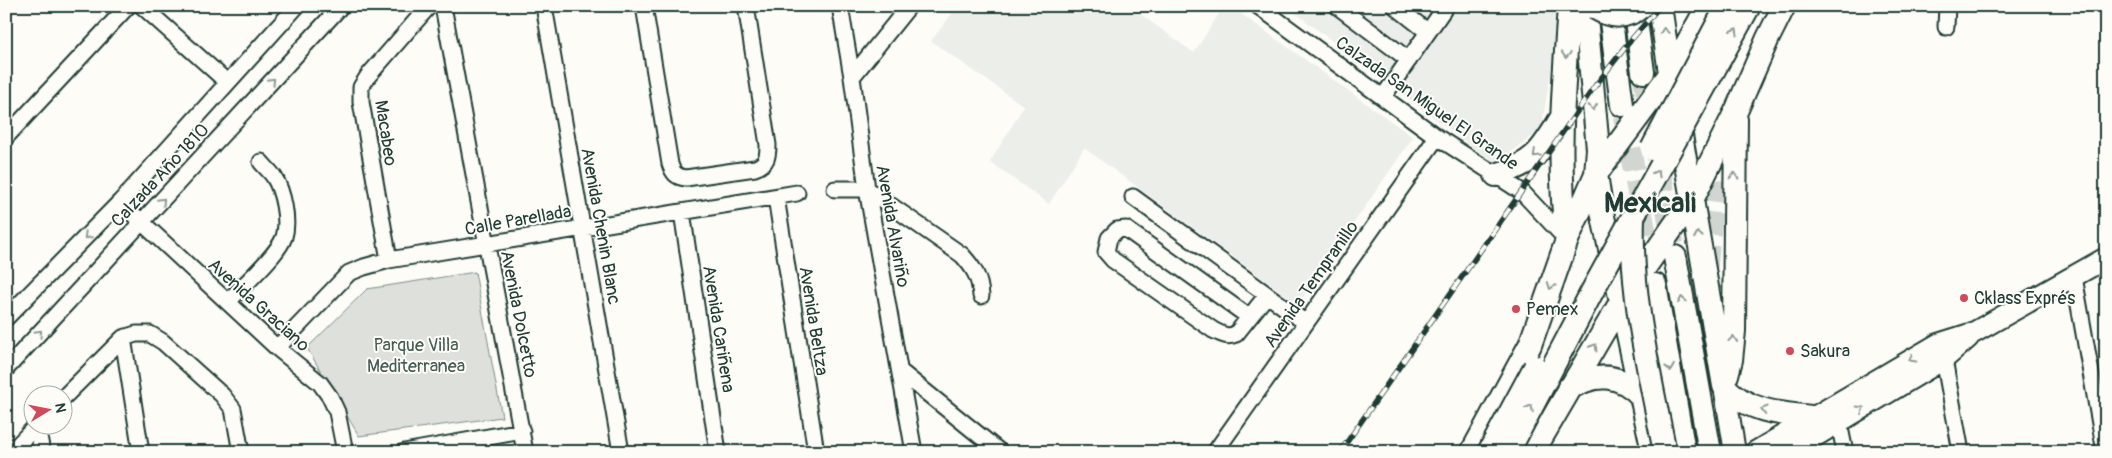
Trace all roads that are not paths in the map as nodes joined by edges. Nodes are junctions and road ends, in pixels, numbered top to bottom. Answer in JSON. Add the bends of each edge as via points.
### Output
{"nodes":[{"id":1,"x":128,"y":6,"type":"edge"},
{"id":2,"x":142,"y":6,"type":"edge"},
{"id":3,"x":297,"y":6,"type":"edge"},
{"id":4,"x":341,"y":6,"type":"edge"},
{"id":5,"x":429,"y":6,"type":"edge"},
{"id":6,"x":443,"y":6,"type":"edge"},
{"id":7,"x":544,"y":6,"type":"edge"},
{"id":8,"x":644,"y":6,"type":"edge"},
{"id":9,"x":746,"y":6,"type":"edge"},
{"id":10,"x":840,"y":6,"type":"edge"},
{"id":11,"x":910,"y":6,"type":"edge"},
{"id":12,"x":1258,"y":6,"type":"edge"},
{"id":13,"x":1337,"y":6,"type":"edge"},
{"id":14,"x":1395,"y":6,"type":"edge"},
{"id":15,"x":1446,"y":6,"type":"edge"},
{"id":16,"x":1569,"y":6,"type":"edge"},
{"id":17,"x":1634,"y":6,"type":"edge"},
{"id":18,"x":1642,"y":6,"type":"edge"},
{"id":19,"x":1660,"y":6,"type":"edge"},
{"id":20,"x":1708,"y":6,"type":"edge"},
{"id":21,"x":1727,"y":6,"type":"edge"},
{"id":22,"x":1749,"y":6,"type":"edge"},
{"id":23,"x":1784,"y":6,"type":"edge"},
{"id":24,"x":1947,"y":6,"type":"edge"},
{"id":25,"x":1595,"y":7,"type":"edge"},
{"id":26,"x":1946,"y":27,"type":"dead end"},
{"id":27,"x":1428,"y":32,"type":"junction"},
{"id":28,"x":1409,"y":60,"type":"junction"},
{"id":29,"x":1642,"y":72,"type":"tunnel mouth"},
{"id":30,"x":1670,"y":74,"type":"junction"},
{"id":31,"x":852,"y":77,"type":"junction"},
{"id":32,"x":227,"y":82,"type":"junction"},
{"id":33,"x":1383,"y":97,"type":"junction"},
{"id":34,"x":1738,"y":109,"type":"junction"},
{"id":35,"x":1627,"y":115,"type":"junction"},
{"id":36,"x":1562,"y":117,"type":"junction"},
{"id":37,"x":6,"y":137,"type":"edge"},
{"id":38,"x":1437,"y":137,"type":"junction"},
{"id":39,"x":1682,"y":141,"type":"junction"},
{"id":40,"x":261,"y":162,"type":"dead end"},
{"id":41,"x":1596,"y":174,"type":"junction"},
{"id":42,"x":1496,"y":175,"type":"junction"},
{"id":43,"x":1634,"y":182,"type":"junction"},
{"id":44,"x":867,"y":188,"type":"junction"},
{"id":45,"x":835,"y":189,"type":"dead end"},
{"id":46,"x":797,"y":193,"type":"dead end"},
{"id":47,"x":776,"y":197,"type":"junction"},
{"id":48,"x":1133,"y":197,"type":"dead end"},
{"id":49,"x":1692,"y":200,"type":"junction"},
{"id":50,"x":120,"y":202,"type":"junction"},
{"id":51,"x":682,"y":212,"type":"junction"},
{"id":52,"x":142,"y":222,"type":"junction"},
{"id":53,"x":582,"y":228,"type":"junction"},
{"id":54,"x":1667,"y":236,"type":"junction"},
{"id":55,"x":1609,"y":239,"type":"junction"},
{"id":56,"x":1567,"y":240,"type":"junction"},
{"id":57,"x":487,"y":245,"type":"junction"},
{"id":58,"x":1675,"y":258,"type":"tunnel mouth"},
{"id":59,"x":2106,"y":258,"type":"edge"},
{"id":60,"x":389,"y":260,"type":"junction"},
{"id":61,"x":2074,"y":277,"type":"junction"},
{"id":62,"x":1655,"y":285,"type":"tunnel mouth"},
{"id":63,"x":1267,"y":295,"type":"junction"},
{"id":64,"x":981,"y":296,"type":"dead end"},
{"id":65,"x":1622,"y":300,"type":"junction"},
{"id":66,"x":228,"y":302,"type":"junction"},
{"id":67,"x":1249,"y":317,"type":"junction"},
{"id":68,"x":6,"y":318,"type":"edge"},
{"id":69,"x":1306,"y":323,"type":"junction"},
{"id":70,"x":1701,"y":333,"type":"tunnel mouth"},
{"id":71,"x":122,"y":338,"type":"junction"},
{"id":72,"x":277,"y":348,"type":"junction"},
{"id":73,"x":1941,"y":351,"type":"junction"},
{"id":74,"x":6,"y":368,"type":"edge"},
{"id":75,"x":900,"y":372,"type":"junction"},
{"id":76,"x":1696,"y":382,"type":"junction"},
{"id":77,"x":1724,"y":386,"type":"junction"},
{"id":78,"x":72,"y":389,"type":"edge"},
{"id":79,"x":1568,"y":389,"type":"junction"},
{"id":80,"x":1642,"y":397,"type":"junction"},
{"id":81,"x":1837,"y":413,"type":"junction"},
{"id":82,"x":1812,"y":417,"type":"junction"},
{"id":83,"x":522,"y":431,"type":"junction"},
{"id":84,"x":27,"y":436,"type":"edge"},
{"id":85,"x":39,"y":436,"type":"edge"},
{"id":86,"x":435,"y":449,"type":"edge"},
{"id":87,"x":11,"y":452,"type":"edge"},
{"id":88,"x":42,"y":452,"type":"edge"},
{"id":89,"x":141,"y":452,"type":"edge"},
{"id":90,"x":241,"y":452,"type":"edge"},
{"id":91,"x":345,"y":452,"type":"edge"},
{"id":92,"x":404,"y":452,"type":"edge"},
{"id":93,"x":525,"y":452,"type":"edge"},
{"id":94,"x":621,"y":452,"type":"edge"},
{"id":95,"x":718,"y":452,"type":"edge"},
{"id":96,"x":816,"y":452,"type":"edge"},
{"id":97,"x":914,"y":452,"type":"edge"},
{"id":98,"x":1000,"y":452,"type":"edge"},
{"id":99,"x":1215,"y":452,"type":"edge"},
{"id":100,"x":1472,"y":452,"type":"edge"},
{"id":101,"x":1489,"y":452,"type":"edge"},
{"id":102,"x":1508,"y":452,"type":"edge"},
{"id":103,"x":1533,"y":452,"type":"edge"},
{"id":104,"x":1652,"y":452,"type":"edge"},
{"id":105,"x":1665,"y":452,"type":"edge"},
{"id":106,"x":1684,"y":452,"type":"edge"},
{"id":107,"x":1710,"y":452,"type":"edge"},
{"id":108,"x":1735,"y":452,"type":"edge"},
{"id":109,"x":1755,"y":452,"type":"edge"},
{"id":110,"x":1790,"y":452,"type":"edge"},
{"id":111,"x":1845,"y":452,"type":"edge"},
{"id":112,"x":1961,"y":452,"type":"edge"},
{"id":113,"x":2105,"y":452,"type":"edge"}],
"edges":[{"from":1,"to":37,"type":"street"},
{"from":2,"to":32,"type":"street"},
{"from":3,"to":32,"type":"street","name":"Calzada Año 1810"},
{"from":52,"to":4,"type":"street","name":"Calzada Año 1810","one_way":true},
{"from":5,"to":60,"type":"street","name":"Macabeo","via":[[361,87]]},
{"from":6,"to":57,"type":"street","name":"Avenida Dolcetto"},
{"from":7,"to":53,"type":"street","name":"Avenida Chenin Blanc"},
{"from":8,"to":9,"type":"street","via":[[670,164],[678,177],[686,178],[755,168],[765,161],[768,145]]},
{"from":10,"to":31,"type":"street","name":"Avenida Alvariño"},
{"from":11,"to":31,"type":"street"},
{"from":12,"to":33,"type":"street","name":"Calzada San Miguel El Grande"},
{"from":13,"to":28,"type":"street"},
{"from":14,"to":27,"type":"street"},
{"from":15,"to":27,"type":"street"},
{"from":16,"to":36,"type":"highway","one_way":true},
{"from":17,"to":29,"type":"highway"},
{"from":18,"to":25,"type":"highway","bridge":true,"via":[[1629,14],[1614,17]]},
{"from":30,"to":19,"type":"highway","one_way":true},
{"from":20,"to":30,"type":"highway"},
{"from":21,"to":43,"type":"highway","bridge":true},
{"from":102,"to":22,"type":"highway","one_way":true,"bridge":true},
{"from":23,"to":34,"type":"highway"},
{"from":24,"to":26,"type":"street"},
{"from":25,"to":35,"type":"highway"},
{"from":25,"to":41,"type":"highway","one_way":true},
{"from":27,"to":28,"type":"street"},
{"from":28,"to":33,"type":"street"},
{"from":30,"to":35,"type":"highway"},
{"from":30,"to":39,"type":"highway"},
{"from":31,"to":44,"type":"street","name":"Avenida Alvariño"},
{"from":32,"to":50,"type":"street","name":"Calzada Año 1810"},
{"from":33,"to":38,"type":"street","name":"Calzada San Miguel El Grande"},
{"from":34,"to":49,"type":"highway"},
{"from":77,"to":34,"type":"highway","one_way":true,"via":[[1734,331],[1735,133]]},
{"from":35,"to":39,"type":"highway","via":[[1658,122],[1673,130]]},
{"from":35,"to":41,"type":"highway"},
{"from":36,"to":42,"type":"highway","one_way":true,"via":[[1540,152],[1518,168]]},
{"from":36,"to":56,"type":"highway","via":[[1562,200]]},
{"from":38,"to":42,"type":"street","name":"Calzada San Miguel El Grande"},
{"from":38,"to":69,"type":"street","name":"Avenida Tempranillo"},
{"from":39,"to":49,"type":"highway"},
{"from":40,"to":66,"type":"street","via":[[280,189],[284,237]]},
{"from":41,"to":55,"type":"highway"},
{"from":41,"to":56,"type":"highway"},
{"from":42,"to":56,"type":"street","name":"Calzada San Miguel El Grande","via":[[1522,192]]},
{"from":43,"to":101,"type":"highway","bridge":true},
{"from":43,"to":105,"type":"highway","bridge":true,"via":[[1632,233],[1638,300]]},
{"from":44,"to":45,"type":"street"},
{"from":44,"to":64,"type":"street","via":[[962,255],[978,276]]},
{"from":44,"to":75,"type":"street","name":"Avenida Alvariño"},
{"from":46,"to":47,"type":"street","name":"Calle Parellada"},
{"from":47,"to":51,"type":"street","name":"Calle Parellada"},
{"from":47,"to":96,"type":"street","name":"Avenida Beltza"},
{"from":48,"to":63,"type":"street"},
{"from":49,"to":54,"type":"highway"},
{"from":77,"to":49,"type":"highway","one_way":true},
{"from":50,"to":52,"type":"street","name":"Avenida Graciano"},
{"from":50,"to":68,"type":"street","name":"Calzada Año 1810","one_way":true},
{"from":51,"to":53,"type":"street","name":"Calle Parellada"},
{"from":51,"to":95,"type":"street","name":"Avenida Cariñena"},
{"from":52,"to":66,"type":"street","name":"Avenida Graciano"},
{"from":74,"to":52,"type":"street","name":"Calzada Año 1810","one_way":true},
{"from":53,"to":57,"type":"street","name":"Calle Parellada"},
{"from":53,"to":94,"type":"street","name":"Avenida Chenin Blanc"},
{"from":54,"to":55,"type":"highway","via":[[1654,246],[1630,250]]},
{"from":54,"to":65,"type":"highway"},
{"from":55,"to":65,"type":"highway"},
{"from":56,"to":100,"type":"highway","one_way":true,"via":[[1530,345]]},
{"from":57,"to":60,"type":"street","name":"Calle Parellada"},
{"from":57,"to":83,"type":"street","name":"Avenida Dolcetto"},
{"from":76,"to":58,"type":"highway","one_way":true},
{"from":59,"to":61,"type":"main road"},
{"from":60,"to":72,"type":"street","name":"Calle Parellada","via":[[349,274]]},
{"from":61,"to":73,"type":"main road"},
{"from":61,"to":113,"type":"street"},
{"from":62,"to":106,"type":"highway","one_way":true},
{"from":63,"to":67,"type":"street"},
{"from":63,"to":69,"type":"street"},
{"from":79,"to":65,"type":"highway","one_way":true},
{"from":65,"to":80,"type":"highway"},
{"from":66,"to":72,"type":"street","name":"Avenida Graciano"},
{"from":67,"to":67,"type":"street","via":[[1126,230],[1117,230],[1109,238],[1106,246],[1108,256],[1212,330],[1230,336],[1236,334]]},
{"from":69,"to":99,"type":"street","name":"Avenida Tempranillo"},
{"from":70,"to":76,"type":"highway"},
{"from":71,"to":78,"type":"street"},
{"from":71,"to":89,"type":"street"},
{"from":71,"to":90,"type":"street","via":[[150,334],[222,395],[233,409]]},
{"from":72,"to":91,"type":"street","name":"Avenida Graciano","via":[[320,383],[330,397],[337,412]]},
{"from":73,"to":81,"type":"main road"},
{"from":73,"to":112,"type":"street"},
{"from":75,"to":97,"type":"street","name":"Avenida Alvariño"},
{"from":75,"to":98,"type":"street"},
{"from":76,"to":107,"type":"highway"},
{"from":82,"to":77,"type":"highway","one_way":true,"via":[[1759,409],[1732,396]]},
{"from":77,"to":108,"type":"main road"},
{"from":79,"to":80,"type":"highway","via":[[1582,380],[1608,378],[1627,383]]},
{"from":79,"to":103,"type":"highway"},
{"from":80,"to":104,"type":"highway"},
{"from":81,"to":82,"type":"main road"},
{"from":81,"to":110,"type":"main road"},
{"from":81,"to":111,"type":"street"},
{"from":82,"to":109,"type":"main road"},
{"from":83,"to":86,"type":"street"},
{"from":83,"to":93,"type":"street","name":"Avenida Dolcetto"},
{"from":84,"to":87,"type":"street"},
{"from":85,"to":88,"type":"street"},
{"from":86,"to":92,"type":"street"}]}
